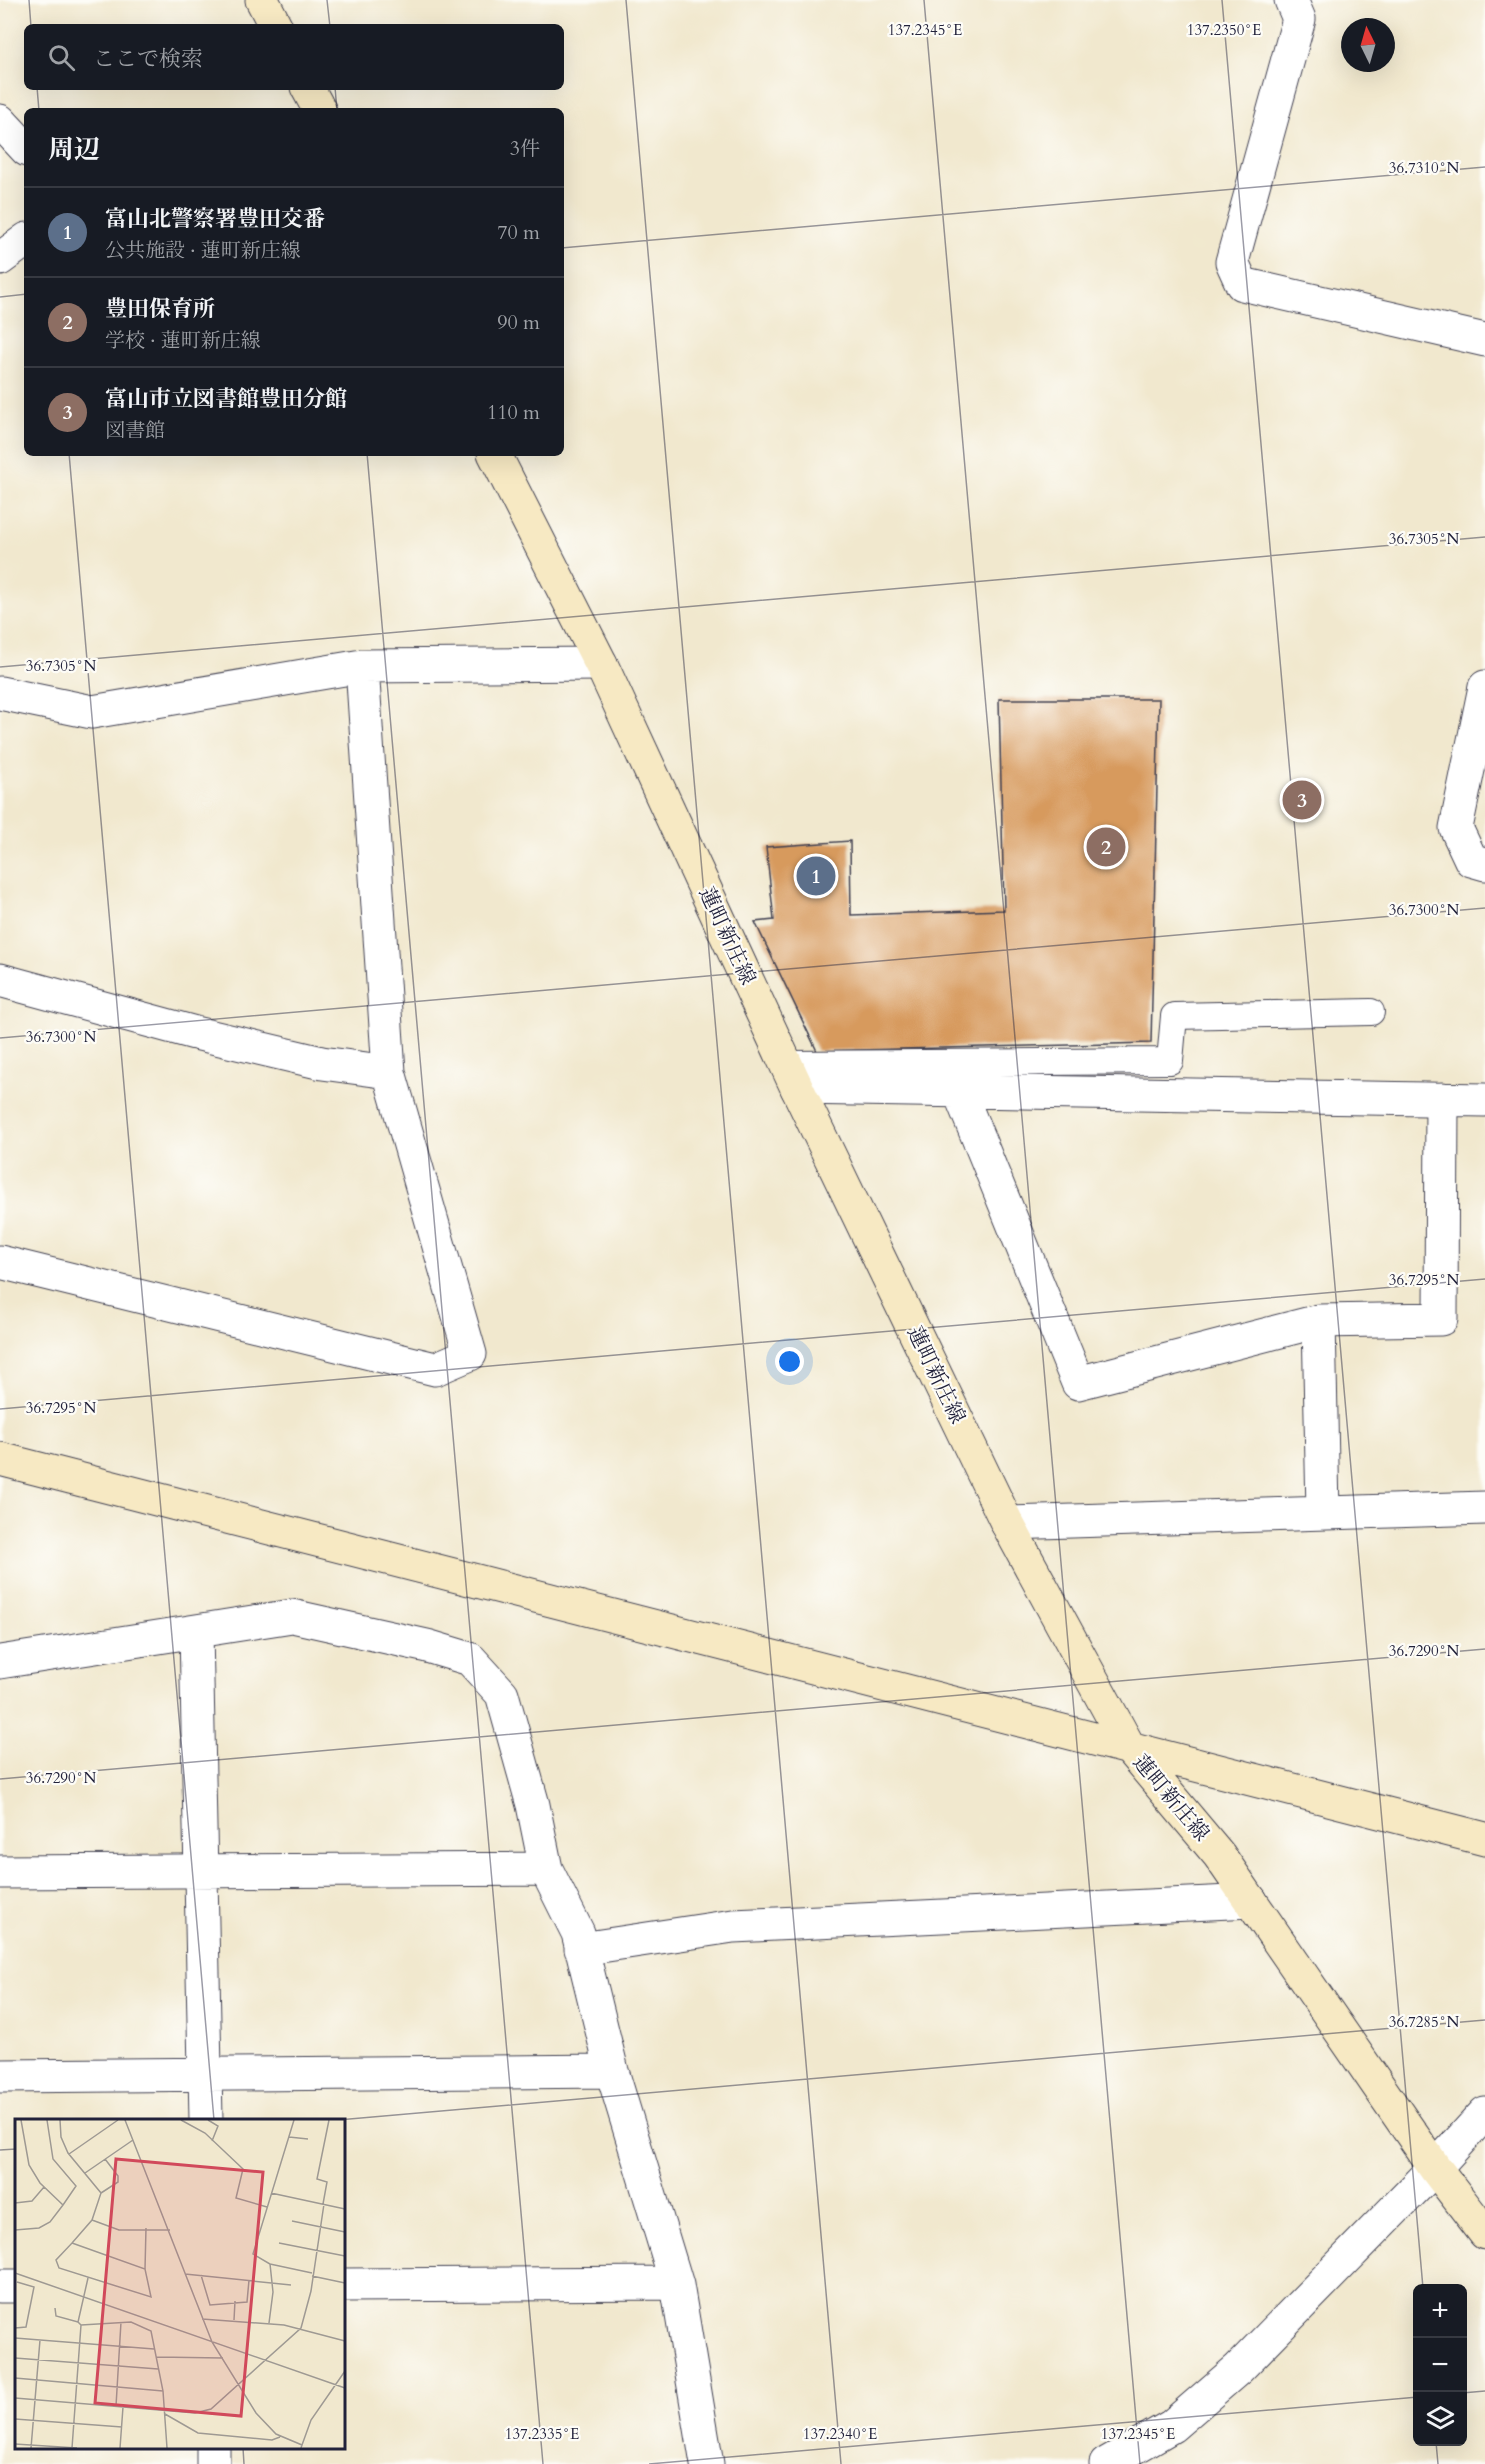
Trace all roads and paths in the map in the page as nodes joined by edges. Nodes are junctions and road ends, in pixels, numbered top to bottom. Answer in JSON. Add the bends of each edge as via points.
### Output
{"nodes":[{"id":1,"x":262,"y":0,"type":"edge"},
{"id":2,"x":1291,"y":0,"type":"edge"},
{"id":3,"x":274,"y":24,"type":"edge"},
{"id":4,"x":310,"y":90,"type":"edge"},
{"id":5,"x":318,"y":108,"type":"edge"},
{"id":6,"x":0,"y":121,"type":"edge"},
{"id":7,"x":24,"y":147,"type":"edge"},
{"id":8,"x":24,"y":241,"type":"edge"},
{"id":9,"x":0,"y":259,"type":"edge"},
{"id":10,"x":1485,"y":340,"type":"edge"},
{"id":11,"x":496,"y":456,"type":"edge"},
{"id":12,"x":601,"y":664,"type":"junction"},
{"id":13,"x":362,"y":666,"type":"junction"},
{"id":14,"x":1485,"y":687,"type":"edge"},
{"id":15,"x":0,"y":693,"type":"edge"},
{"id":16,"x":1485,"y":864,"type":"edge"},
{"id":17,"x":0,"y":980,"type":"edge"},
{"id":18,"x":1371,"y":1012,"type":"dead end"},
{"id":19,"x":389,"y":1072,"type":"junction"},
{"id":20,"x":792,"y":1076,"type":"junction"},
{"id":21,"x":959,"y":1091,"type":"junction"},
{"id":22,"x":1442,"y":1100,"type":"junction"},
{"id":23,"x":1485,"y":1100,"type":"edge"},
{"id":24,"x":0,"y":1262,"type":"edge"},
{"id":25,"x":1320,"y":1322,"type":"junction"},
{"id":26,"x":0,"y":1459,"type":"edge"},
{"id":27,"x":1485,"y":1508,"type":"edge"},
{"id":28,"x":1323,"y":1512,"type":"junction"},
{"id":29,"x":1007,"y":1523,"type":"junction"},
{"id":30,"x":196,"y":1631,"type":"junction"},
{"id":31,"x":0,"y":1662,"type":"edge"},
{"id":32,"x":1130,"y":1749,"type":"junction"},
{"id":33,"x":1485,"y":1839,"type":"edge"},
{"id":34,"x":546,"y":1869,"type":"junction"},
{"id":35,"x":201,"y":1871,"type":"junction"},
{"id":36,"x":0,"y":1872,"type":"edge"},
{"id":37,"x":1251,"y":1901,"type":"junction"},
{"id":38,"x":581,"y":1949,"type":"junction"},
{"id":39,"x":612,"y":2071,"type":"junction"},
{"id":40,"x":205,"y":2074,"type":"junction"},
{"id":41,"x":0,"y":2076,"type":"edge"},
{"id":42,"x":1485,"y":2113,"type":"edge"},
{"id":43,"x":206,"y":2119,"type":"edge"},
{"id":44,"x":1435,"y":2168,"type":"junction"},
{"id":45,"x":1485,"y":2233,"type":"edge"},
{"id":46,"x":676,"y":2283,"type":"junction"},
{"id":47,"x":345,"y":2284,"type":"edge"},
{"id":48,"x":707,"y":2464,"type":"edge"},
{"id":49,"x":1106,"y":2464,"type":"edge"}],
"edges":[{"from":1,"to":3,"type":"main road"},
{"from":2,"to":10,"type":"street","via":[[1299,18],[1232,262],[1242,284]]},
{"from":4,"to":5,"type":"main road"},
{"from":6,"to":7,"type":"street"},
{"from":8,"to":9,"type":"street"},
{"from":11,"to":12,"type":"main road","name":"蓮町新庄線"},
{"from":12,"to":13,"type":"street"},
{"from":12,"to":20,"type":"main road","name":"蓮町新庄線"},
{"from":13,"to":15,"type":"street","via":[[92,712]]},
{"from":13,"to":19,"type":"street"},
{"from":14,"to":16,"type":"street","via":[[1456,828],[1471,860]]},
{"from":17,"to":19,"type":"street","via":[[195,1033],[311,1060]]},
{"from":18,"to":20,"type":"lane","via":[[1174,1016],[1170,1061]]},
{"from":19,"to":24,"type":"street","via":[[470,1354],[435,1369]]},
{"from":20,"to":21,"type":"street"},
{"from":20,"to":29,"type":"main road","name":"蓮町新庄線"},
{"from":21,"to":22,"type":"street"},
{"from":21,"to":25,"type":"street","via":[[1078,1383]]},
{"from":22,"to":23,"type":"street"},
{"from":22,"to":25,"type":"street","via":[[1441,1319]]},
{"from":25,"to":28,"type":"street"},
{"from":26,"to":32,"type":"main road"},
{"from":27,"to":28,"type":"street"},
{"from":28,"to":29,"type":"street"},
{"from":29,"to":32,"type":"main road","name":"蓮町新庄線"},
{"from":30,"to":31,"type":"street"},
{"from":30,"to":34,"type":"street","via":[[292,1616],[470,1659],[502,1694],[534,1805]]},
{"from":30,"to":35,"type":"street"},
{"from":32,"to":33,"type":"main road"},
{"from":32,"to":37,"type":"main road","name":"蓮町新庄線","via":[[1219,1855]]},
{"from":34,"to":35,"type":"street"},
{"from":34,"to":38,"type":"street","via":[[578,1933]]},
{"from":35,"to":36,"type":"street"},
{"from":35,"to":40,"type":"street"},
{"from":37,"to":38,"type":"street","via":[[733,1926]]},
{"from":37,"to":44,"type":"main road","name":"蓮町新庄線"},
{"from":38,"to":39,"type":"street"},
{"from":39,"to":40,"type":"street"},
{"from":39,"to":46,"type":"street"},
{"from":40,"to":41,"type":"street"},
{"from":40,"to":43,"type":"street"},
{"from":42,"to":44,"type":"street"},
{"from":44,"to":45,"type":"main road","name":"蓮町新庄線"},
{"from":44,"to":49,"type":"street","via":[[1238,2369],[1172,2426]]},
{"from":46,"to":47,"type":"street"},
{"from":46,"to":48,"type":"street"}]}
